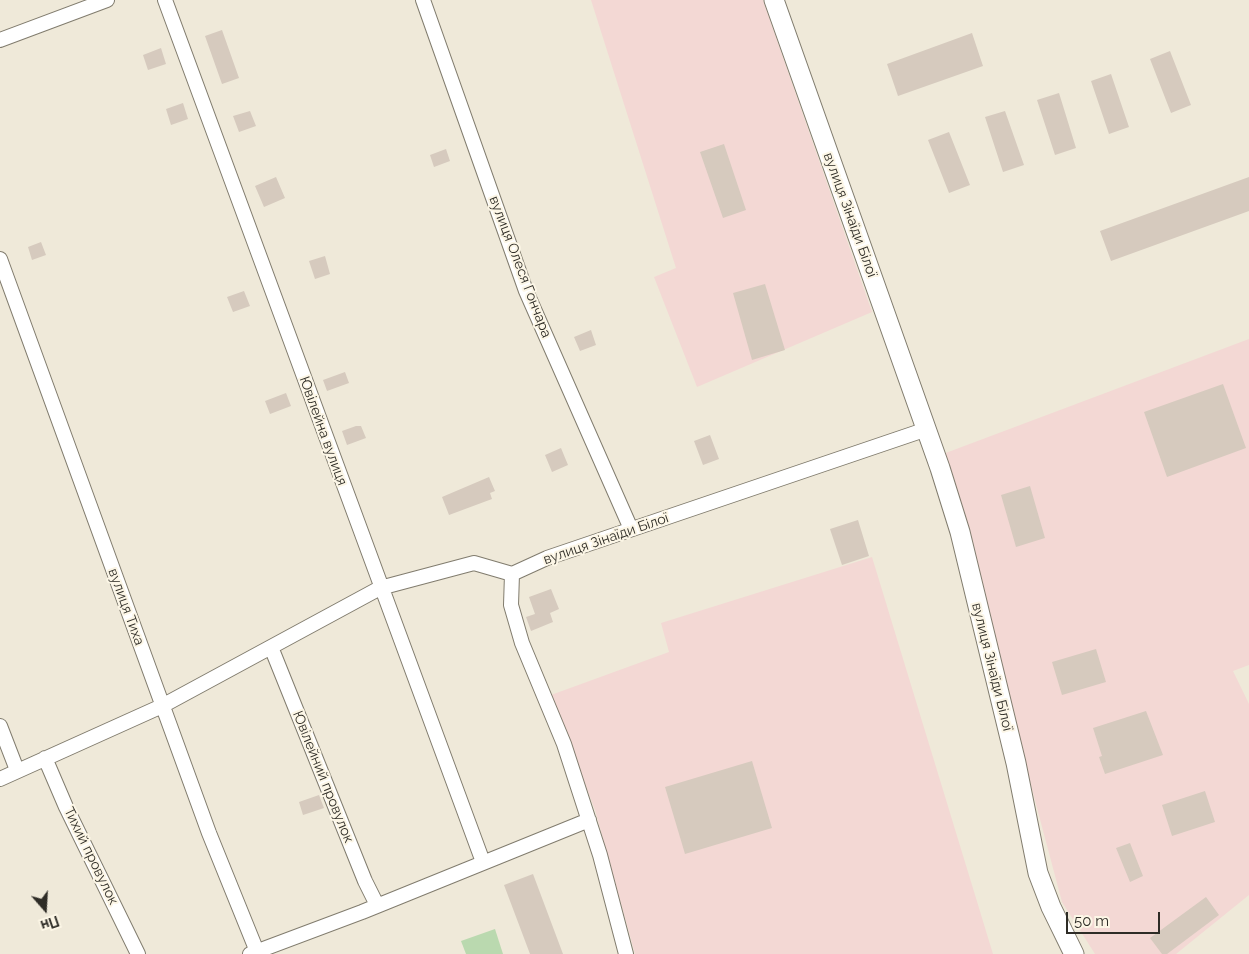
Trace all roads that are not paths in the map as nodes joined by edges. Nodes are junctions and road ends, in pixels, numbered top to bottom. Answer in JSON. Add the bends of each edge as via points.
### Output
{"nodes":[{"id":1,"x":107,"y":0,"type":"edge"},
{"id":2,"x":166,"y":0,"type":"edge"},
{"id":3,"x":423,"y":0,"type":"edge"},
{"id":4,"x":774,"y":0,"type":"edge"},
{"id":5,"x":0,"y":40,"type":"edge"},
{"id":6,"x":0,"y":259,"type":"edge"},
{"id":7,"x":927,"y":429,"type":"junction"},
{"id":8,"x":631,"y":529,"type":"junction"},
{"id":9,"x":512,"y":574,"type":"junction"},
{"id":10,"x":380,"y":588,"type":"junction"},
{"id":11,"x":271,"y":647,"type":"junction"},
{"id":12,"x":162,"y":706,"type":"junction"},
{"id":13,"x":0,"y":726,"type":"edge"},
{"id":14,"x":45,"y":758,"type":"junction"},
{"id":15,"x":17,"y":770,"type":"junction"},
{"id":16,"x":0,"y":779,"type":"edge"},
{"id":17,"x":589,"y":820,"type":"junction"},
{"id":18,"x":483,"y":862,"type":"junction"},
{"id":19,"x":377,"y":905,"type":"junction"},
{"id":20,"x":255,"y":953,"type":"edge"},
{"id":21,"x":138,"y":954,"type":"edge"},
{"id":22,"x":626,"y":954,"type":"edge"},
{"id":23,"x":1074,"y":954,"type":"edge"}],
"edges":[{"from":1,"to":5,"type":"street"},
{"from":2,"to":10,"type":"street","name":"Ювілейна вулиця"},
{"from":3,"to":8,"type":"street","name":"вулиця Олеся Гончара","via":[[526,291]]},
{"from":4,"to":7,"type":"street","name":"вулиця Зінаїди Білої"},
{"from":6,"to":12,"type":"street","name":"вулиця Тиха"},
{"from":7,"to":8,"type":"street","name":"вулиця Зінаїди Білої"},
{"from":7,"to":23,"type":"street","name":"вулиця Зінаїди Білої","via":[[960,532],[1016,763],[1038,873]]},
{"from":8,"to":9,"type":"street","name":"вулиця Зінаїди Білої","via":[[547,558]]},
{"from":9,"to":10,"type":"street","via":[[474,563]]},
{"from":9,"to":17,"type":"street","via":[[511,605],[522,643],[564,744]]},
{"from":10,"to":11,"type":"street"},
{"from":10,"to":18,"type":"street","name":"Ювілейна вулиця"},
{"from":11,"to":12,"type":"street"},
{"from":11,"to":19,"type":"street","name":"Ювілейний провулок"},
{"from":12,"to":14,"type":"street"},
{"from":12,"to":20,"type":"street","name":"вулиця Тиха"},
{"from":13,"to":15,"type":"street"},
{"from":14,"to":15,"type":"street"},
{"from":14,"to":21,"type":"street","name":"Тихий провулок"},
{"from":15,"to":16,"type":"street"},
{"from":17,"to":18,"type":"street"},
{"from":17,"to":22,"type":"street"},
{"from":18,"to":19,"type":"street"},
{"from":19,"to":20,"type":"street"}]}
